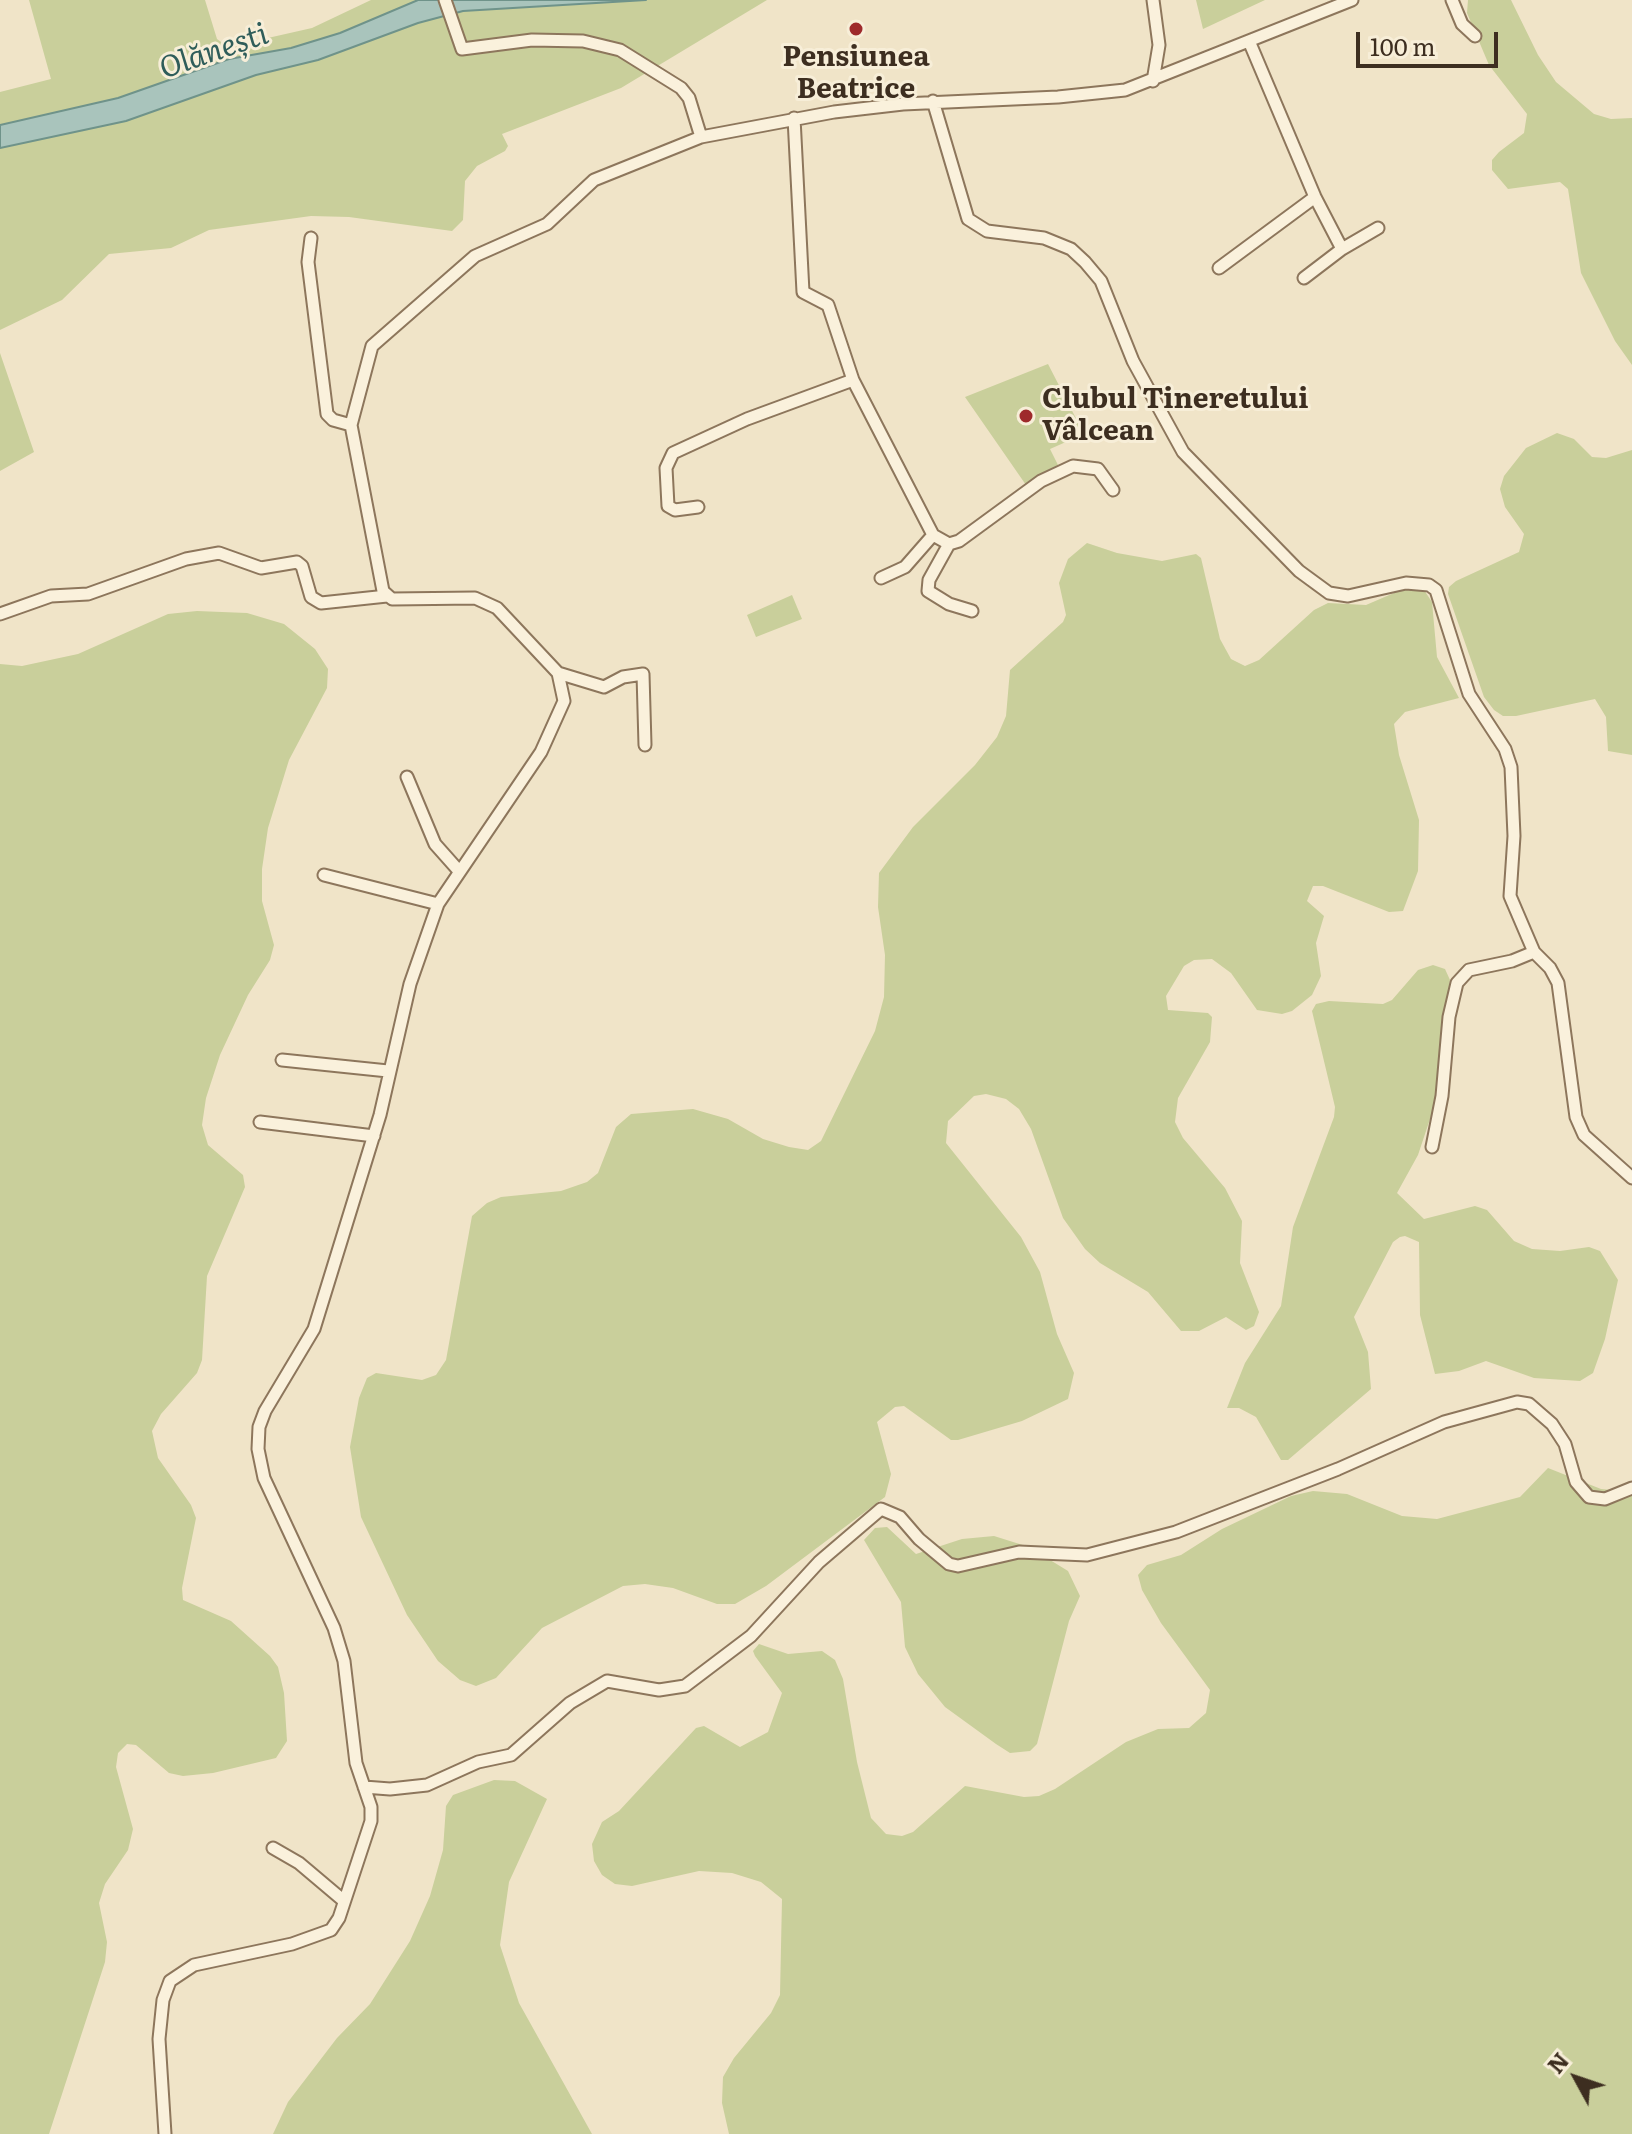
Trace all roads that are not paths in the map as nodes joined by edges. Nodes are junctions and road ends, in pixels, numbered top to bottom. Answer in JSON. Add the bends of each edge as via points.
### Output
{"nodes":[{"id":1,"x":445,"y":0,"type":"edge"},
{"id":2,"x":1153,"y":0,"type":"edge"},
{"id":3,"x":1352,"y":0,"type":"edge"},
{"id":4,"x":1452,"y":0,"type":"edge"},
{"id":5,"x":1475,"y":36,"type":"dead end"},
{"id":6,"x":1249,"y":41,"type":"junction"},
{"id":7,"x":1153,"y":81,"type":"junction"},
{"id":8,"x":933,"y":101,"type":"junction"},
{"id":9,"x":794,"y":118,"type":"junction"},
{"id":10,"x":701,"y":137,"type":"junction"},
{"id":11,"x":1315,"y":197,"type":"junction"},
{"id":12,"x":1378,"y":228,"type":"dead end"},
{"id":13,"x":311,"y":238,"type":"dead end"},
{"id":14,"x":1342,"y":249,"type":"junction"},
{"id":15,"x":1219,"y":268,"type":"dead end"},
{"id":16,"x":1304,"y":278,"type":"dead end"},
{"id":17,"x":853,"y":380,"type":"junction"},
{"id":18,"x":351,"y":425,"type":"junction"},
{"id":19,"x":1113,"y":490,"type":"dead end"},
{"id":20,"x":698,"y":507,"type":"dead end"},
{"id":21,"x":933,"y":535,"type":"junction"},
{"id":22,"x":949,"y":544,"type":"junction"},
{"id":23,"x":881,"y":578,"type":"dead end"},
{"id":24,"x":387,"y":596,"type":"junction"},
{"id":25,"x":972,"y":611,"type":"dead end"},
{"id":26,"x":0,"y":614,"type":"edge"},
{"id":27,"x":558,"y":673,"type":"junction"},
{"id":28,"x":645,"y":745,"type":"dead end"},
{"id":29,"x":407,"y":777,"type":"dead end"},
{"id":30,"x":459,"y":871,"type":"junction"},
{"id":31,"x":324,"y":875,"type":"dead end"},
{"id":32,"x":438,"y":904,"type":"junction"},
{"id":33,"x":1534,"y":952,"type":"junction"},
{"id":34,"x":282,"y":1060,"type":"dead end"},
{"id":35,"x":388,"y":1071,"type":"junction"},
{"id":36,"x":260,"y":1122,"type":"dead end"},
{"id":37,"x":374,"y":1136,"type":"junction"},
{"id":38,"x":1432,"y":1147,"type":"dead end"},
{"id":39,"x":1632,"y":1178,"type":"edge"},
{"id":40,"x":1632,"y":1488,"type":"edge"},
{"id":41,"x":364,"y":1787,"type":"junction"},
{"id":42,"x":273,"y":1848,"type":"dead end"},
{"id":43,"x":344,"y":1901,"type":"junction"},
{"id":44,"x":165,"y":2134,"type":"edge"}],
"edges":[{"from":1,"to":10,"type":"street","via":[[462,49],[532,40],[605,44],[681,88]]},
{"from":2,"to":7,"type":"street","via":[[1159,45]]},
{"from":3,"to":6,"type":"street"},
{"from":4,"to":5,"type":"street","via":[[1462,24]]},
{"from":6,"to":7,"type":"street"},
{"from":6,"to":11,"type":"street"},
{"from":7,"to":8,"type":"street","via":[[1101,93]]},
{"from":8,"to":9,"type":"street"},
{"from":8,"to":33,"type":"street","via":[[968,219],[987,231],[1044,238],[1071,249],[1085,262],[1101,281],[1133,361],[1183,452],[1299,571],[1329,593],[1348,596],[1406,583],[1436,590],[1469,694],[1511,767],[1510,896]]},
{"from":9,"to":10,"type":"street"},
{"from":9,"to":17,"type":"street","via":[[801,285],[807,296],[832,312]]},
{"from":10,"to":18,"type":"street","via":[[594,180],[547,224],[475,256],[372,346]]},
{"from":11,"to":14,"type":"street"},
{"from":11,"to":15,"type":"street"},
{"from":12,"to":14,"type":"street"},
{"from":13,"to":18,"type":"street","via":[[308,262],[327,414]]},
{"from":14,"to":16,"type":"street"},
{"from":17,"to":20,"type":"street","via":[[673,453],[666,468],[668,506]]},
{"from":17,"to":21,"type":"street"},
{"from":18,"to":24,"type":"street","via":[[380,584]]},
{"from":19,"to":22,"type":"street","via":[[1103,473],[1089,465],[1059,470]]},
{"from":21,"to":22,"type":"street"},
{"from":21,"to":23,"type":"street","via":[[905,567]]},
{"from":22,"to":25,"type":"street","via":[[928,591]]},
{"from":24,"to":26,"type":"street","via":[[321,603],[311,597],[297,562],[261,568],[219,553],[186,559],[88,594],[51,596]]},
{"from":24,"to":27,"type":"street","via":[[486,601]]},
{"from":27,"to":28,"type":"street","via":[[604,687],[643,674]]},
{"from":27,"to":30,"type":"street","via":[[564,701],[549,739]]},
{"from":29,"to":30,"type":"street","via":[[435,844]]},
{"from":30,"to":32,"type":"street"},
{"from":31,"to":32,"type":"street"},
{"from":32,"to":35,"type":"street"},
{"from":33,"to":38,"type":"street","via":[[1469,970],[1457,983]]},
{"from":33,"to":39,"type":"street","via":[[1558,983],[1576,1117],[1584,1135]]},
{"from":34,"to":35,"type":"street"},
{"from":35,"to":37,"type":"street"},
{"from":36,"to":37,"type":"street"},
{"from":37,"to":41,"type":"street","via":[[314,1329],[265,1411],[258,1437],[271,1496],[339,1643]]},
{"from":40,"to":41,"type":"street","via":[[1605,1499],[1589,1497],[1576,1482],[1565,1444],[1552,1424],[1529,1404],[1517,1402],[1444,1422],[1176,1532],[1096,1554],[1019,1552],[958,1566],[937,1556],[900,1517],[881,1509],[819,1562],[751,1636],[685,1686],[659,1690],[607,1681],[570,1703],[511,1755],[478,1762],[427,1785]]},
{"from":41,"to":43,"type":"street","via":[[371,1821]]},
{"from":42,"to":43,"type":"street"},
{"from":43,"to":44,"type":"street","via":[[335,1925],[324,1935],[194,1965],[170,1981],[159,2039]]}]}
